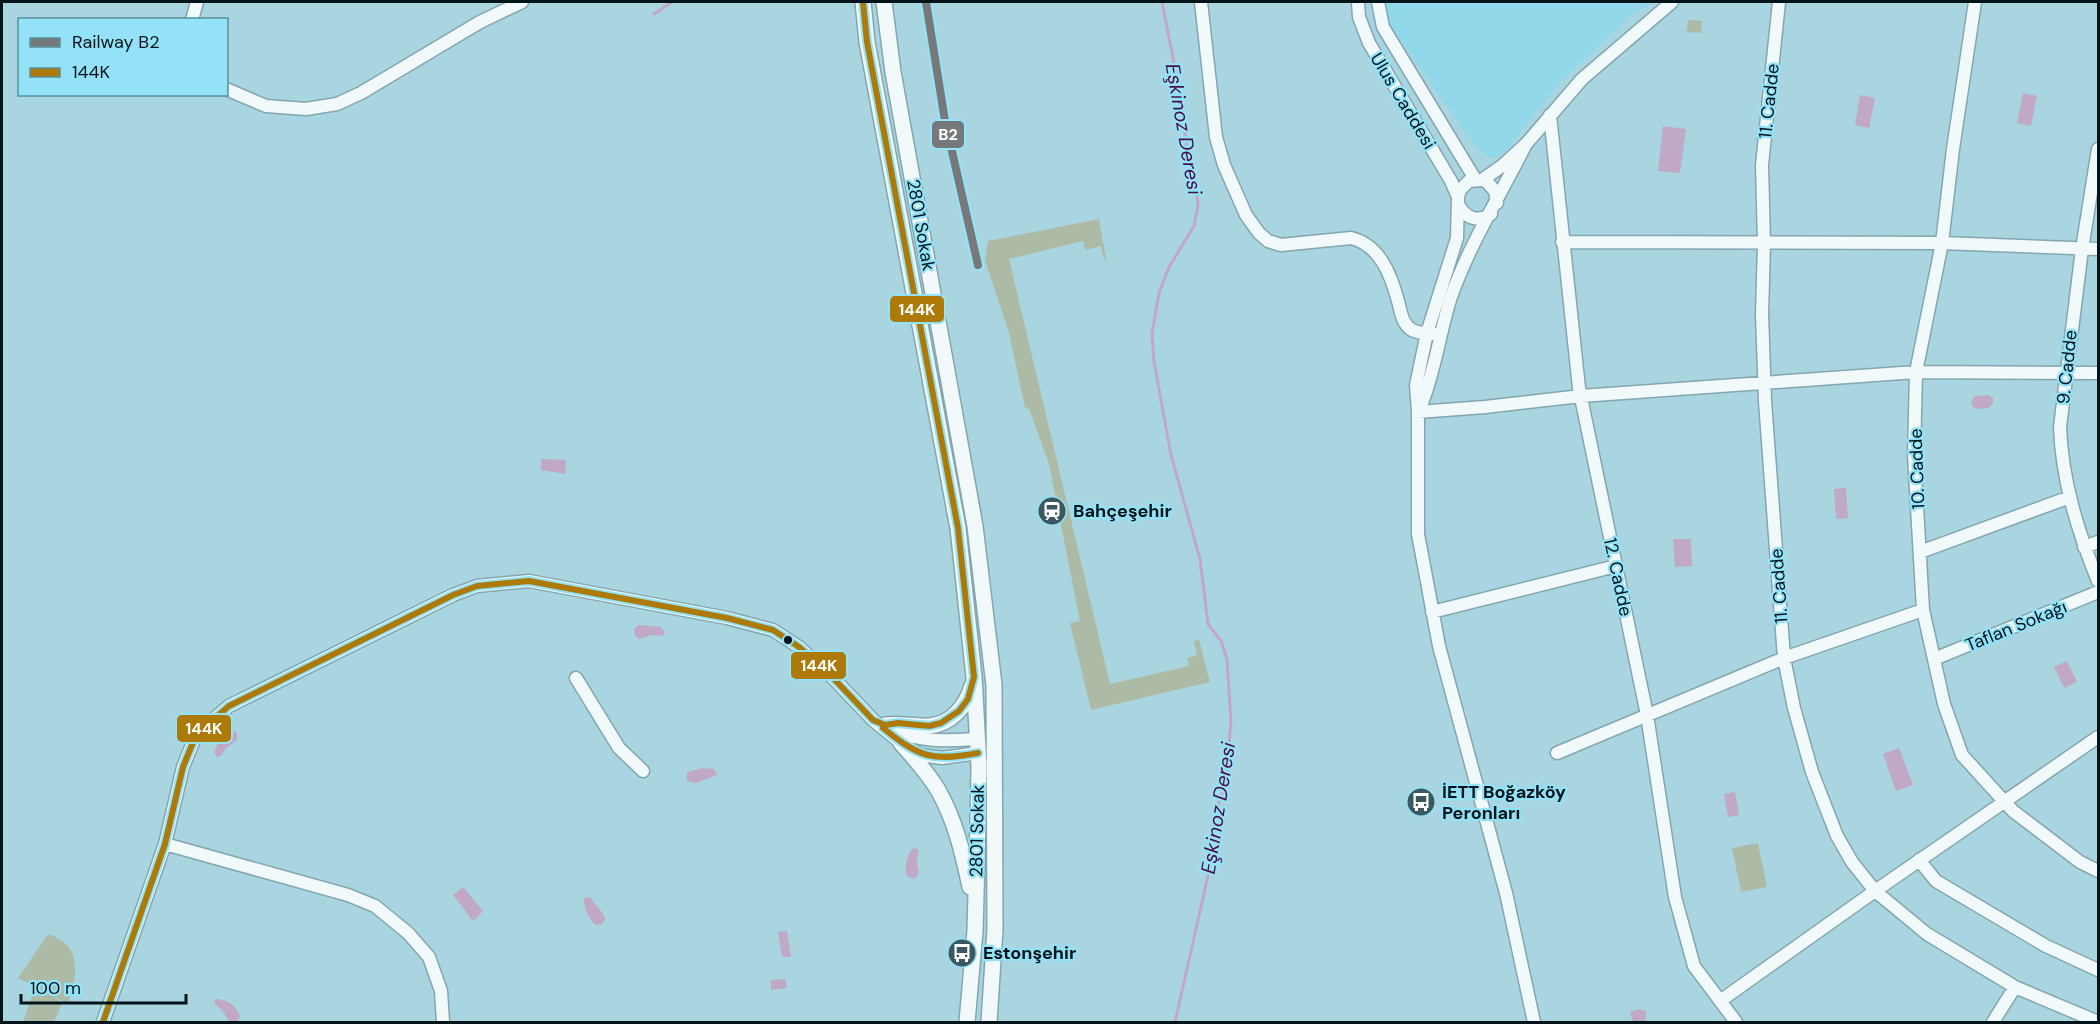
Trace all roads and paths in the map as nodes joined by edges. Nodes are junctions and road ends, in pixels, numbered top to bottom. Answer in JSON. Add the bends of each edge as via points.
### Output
{"nodes":[{"id":1,"x":197,"y":2,"type":"edge"},
{"id":2,"x":522,"y":2,"type":"edge"},
{"id":3,"x":863,"y":2,"type":"edge"},
{"id":4,"x":884,"y":2,"type":"edge"},
{"id":5,"x":1201,"y":2,"type":"edge"},
{"id":6,"x":1358,"y":2,"type":"edge"},
{"id":7,"x":1378,"y":2,"type":"edge"},
{"id":8,"x":1672,"y":2,"type":"edge"},
{"id":9,"x":1779,"y":2,"type":"edge"},
{"id":10,"x":1975,"y":2,"type":"edge"},
{"id":11,"x":193,"y":18,"type":"edge"},
{"id":12,"x":228,"y":90,"type":"edge"},
{"id":13,"x":1550,"y":115,"type":"junction"},
{"id":14,"x":1527,"y":144,"type":"junction"},
{"id":15,"x":2098,"y":148,"type":"edge"},
{"id":16,"x":1478,"y":180,"type":"junction"},
{"id":17,"x":1458,"y":200,"type":"junction"},
{"id":18,"x":1494,"y":208,"type":"junction"},
{"id":19,"x":1562,"y":242,"type":"junction"},
{"id":20,"x":1942,"y":243,"type":"junction"},
{"id":21,"x":1764,"y":244,"type":"junction"},
{"id":22,"x":2082,"y":249,"type":"junction"},
{"id":23,"x":2098,"y":249,"type":"edge"},
{"id":24,"x":1433,"y":334,"type":"junction"},
{"id":25,"x":1916,"y":372,"type":"junction"},
{"id":26,"x":2067,"y":372,"type":"junction"},
{"id":27,"x":2098,"y":373,"type":"edge"},
{"id":28,"x":1764,"y":382,"type":"junction"},
{"id":29,"x":1581,"y":396,"type":"junction"},
{"id":30,"x":1418,"y":412,"type":"junction"},
{"id":31,"x":2070,"y":497,"type":"junction"},
{"id":32,"x":2098,"y":542,"type":"edge"},
{"id":33,"x":2084,"y":548,"type":"junction"},
{"id":34,"x":1920,"y":552,"type":"junction"},
{"id":35,"x":1616,"y":566,"type":"junction"},
{"id":36,"x":2098,"y":581,"type":"edge"},
{"id":37,"x":2098,"y":592,"type":"edge"},
{"id":38,"x":1923,"y":610,"type":"junction"},
{"id":39,"x":1432,"y":612,"type":"junction"},
{"id":40,"x":1784,"y":658,"type":"junction"},
{"id":41,"x":1934,"y":659,"type":"junction"},
{"id":42,"x":974,"y":677,"type":"junction"},
{"id":43,"x":576,"y":678,"type":"dead end"},
{"id":44,"x":1647,"y":715,"type":"junction"},
{"id":45,"x":879,"y":722,"type":"junction"},
{"id":46,"x":995,"y":735,"type":"junction"},
{"id":47,"x":2098,"y":737,"type":"edge"},
{"id":48,"x":901,"y":743,"type":"junction"},
{"id":49,"x":980,"y":747,"type":"junction"},
{"id":50,"x":1557,"y":753,"type":"dead end"},
{"id":51,"x":643,"y":771,"type":"dead end"},
{"id":52,"x":2003,"y":803,"type":"junction"},
{"id":53,"x":165,"y":844,"type":"junction"},
{"id":54,"x":1919,"y":860,"type":"junction"},
{"id":55,"x":2098,"y":871,"type":"edge"},
{"id":56,"x":1875,"y":891,"type":"junction"},
{"id":57,"x":975,"y":912,"type":"junction"},
{"id":58,"x":996,"y":929,"type":"junction"},
{"id":59,"x":2098,"y":970,"type":"edge"},
{"id":60,"x":2015,"y":987,"type":"junction"},
{"id":61,"x":1720,"y":1001,"type":"junction"},
{"id":62,"x":2098,"y":1022,"type":"edge"},
{"id":63,"x":103,"y":1023,"type":"edge"},
{"id":64,"x":443,"y":1023,"type":"edge"},
{"id":65,"x":967,"y":1023,"type":"edge"},
{"id":66,"x":989,"y":1023,"type":"edge"},
{"id":67,"x":1534,"y":1023,"type":"edge"},
{"id":68,"x":1736,"y":1023,"type":"edge"},
{"id":69,"x":1993,"y":1023,"type":"edge"}],
"edges":[{"from":1,"to":11,"type":"street"},
{"from":2,"to":12,"type":"street","via":[[337,104],[306,109],[266,106]]},
{"from":3,"to":42,"type":"main road","name":"2801 Sokak","via":[[871,66],[958,528]]},
{"from":4,"to":46,"type":"main road","name":"2801 Sokak","via":[[893,72],[975,526],[994,685]]},
{"from":5,"to":24,"type":"street","via":[[1216,137],[1246,215],[1268,241],[1281,245],[1362,240],[1390,275],[1406,324],[1414,331]]},
{"from":6,"to":17,"type":"street","name":"Ulus Caddesi","via":[[1362,29],[1369,43],[1451,181]]},
{"from":7,"to":16,"type":"street","name":"Ulus Caddesi","via":[[1383,27]]},
{"from":8,"to":13,"type":"street","via":[[1582,79]]},
{"from":9,"to":21,"type":"street","name":"11. Cadde","via":[[1762,165]]},
{"from":10,"to":20,"type":"street","name":"10. Cadde"},
{"from":13,"to":14,"type":"street"},
{"from":13,"to":19,"type":"street","name":"12. Cadde"},
{"from":14,"to":16,"type":"street"},
{"from":14,"to":18,"type":"street"},
{"from":15,"to":22,"type":"street","name":"9. Cadde"},
{"from":16,"to":17,"type":"street","via":[[1463,185]]},
{"from":16,"to":18,"type":"street","via":[[1487,182],[1495,191]]},
{"from":17,"to":18,"type":"street","via":[[1465,215],[1471,218],[1485,218]]},
{"from":17,"to":24,"type":"street","via":[[1457,238]]},
{"from":18,"to":24,"type":"street","via":[[1470,250]]},
{"from":19,"to":21,"type":"street"},
{"from":19,"to":29,"type":"street","name":"12. Cadde"},
{"from":20,"to":21,"type":"street"},
{"from":20,"to":22,"type":"street"},
{"from":20,"to":25,"type":"street","name":"10. Cadde"},
{"from":21,"to":28,"type":"street","name":"11. Cadde"},
{"from":22,"to":23,"type":"street"},
{"from":22,"to":26,"type":"street","name":"9. Cadde"},
{"from":24,"to":30,"type":"street","via":[[1416,385]]},
{"from":25,"to":26,"type":"street"},
{"from":25,"to":28,"type":"street"},
{"from":25,"to":34,"type":"street","name":"10. Cadde","via":[[1914,455]]},
{"from":26,"to":27,"type":"street"},
{"from":26,"to":31,"type":"street","name":"9. Cadde","via":[[2060,427]]},
{"from":28,"to":29,"type":"street"},
{"from":28,"to":40,"type":"street","name":"11. Cadde"},
{"from":29,"to":30,"type":"street"},
{"from":29,"to":35,"type":"street","name":"12. Cadde"},
{"from":30,"to":39,"type":"street","via":[[1418,534]]},
{"from":31,"to":33,"type":"street","name":"9. Cadde"},
{"from":31,"to":34,"type":"street"},
{"from":32,"to":33,"type":"street"},
{"from":33,"to":36,"type":"street","name":"9. Cadde"},
{"from":34,"to":38,"type":"street","name":"10. Cadde"},
{"from":35,"to":39,"type":"street"},
{"from":35,"to":44,"type":"street","name":"12. Cadde"},
{"from":37,"to":41,"type":"street","name":"Taflan Sokağı"},
{"from":38,"to":40,"type":"street"},
{"from":38,"to":41,"type":"street","name":"10. Cadde"},
{"from":39,"to":67,"type":"street","via":[[1506,893]]},
{"from":40,"to":44,"type":"street"},
{"from":40,"to":56,"type":"street","name":"11. Cadde","via":[[1794,708],[1824,805],[1852,862]]},
{"from":41,"to":52,"type":"street","name":"10. Cadde","via":[[1944,704],[1962,754]]},
{"from":42,"to":45,"type":"main road","via":[[968,699],[941,723],[929,726]]},
{"from":42,"to":49,"type":"main road","name":"2801 Sokak"},
{"from":43,"to":51,"type":"street","via":[[619,748]]},
{"from":44,"to":50,"type":"street"},
{"from":44,"to":61,"type":"street","name":"12. Cadde","via":[[1675,897],[1694,966]]},
{"from":45,"to":48,"type":"street"},
{"from":45,"to":49,"type":"street","via":[[932,741]]},
{"from":45,"to":53,"type":"street","via":[[799,647],[773,630],[529,581],[477,586],[229,706],[194,740],[183,767]]},
{"from":46,"to":49,"type":"main road"},
{"from":46,"to":58,"type":"main road","name":"2801 Sokak"},
{"from":47,"to":52,"type":"street"},
{"from":48,"to":49,"type":"street","via":[[930,758],[958,757]]},
{"from":48,"to":57,"type":"main road","via":[[938,790],[952,820]]},
{"from":49,"to":57,"type":"main road","name":"2801 Sokak"},
{"from":49,"to":58,"type":"main road","via":[[988,765],[989,884]]},
{"from":52,"to":54,"type":"street"},
{"from":52,"to":55,"type":"street","name":"10. Cadde","via":[[2080,862]]},
{"from":53,"to":63,"type":"street"},
{"from":53,"to":64,"type":"street","via":[[375,906],[408,933],[429,957],[441,991]]},
{"from":54,"to":56,"type":"street"},
{"from":54,"to":59,"type":"street","via":[[1936,881],[2046,946]]},
{"from":56,"to":60,"type":"street","name":"11. Cadde","via":[[1927,934]]},
{"from":56,"to":61,"type":"street"},
{"from":57,"to":65,"type":"main road","name":"2801 Sokak"},
{"from":58,"to":66,"type":"main road","name":"2801 Sokak"},
{"from":60,"to":62,"type":"street","name":"11. Cadde"},
{"from":60,"to":69,"type":"street"},
{"from":61,"to":68,"type":"street","name":"12. Cadde"}]}
